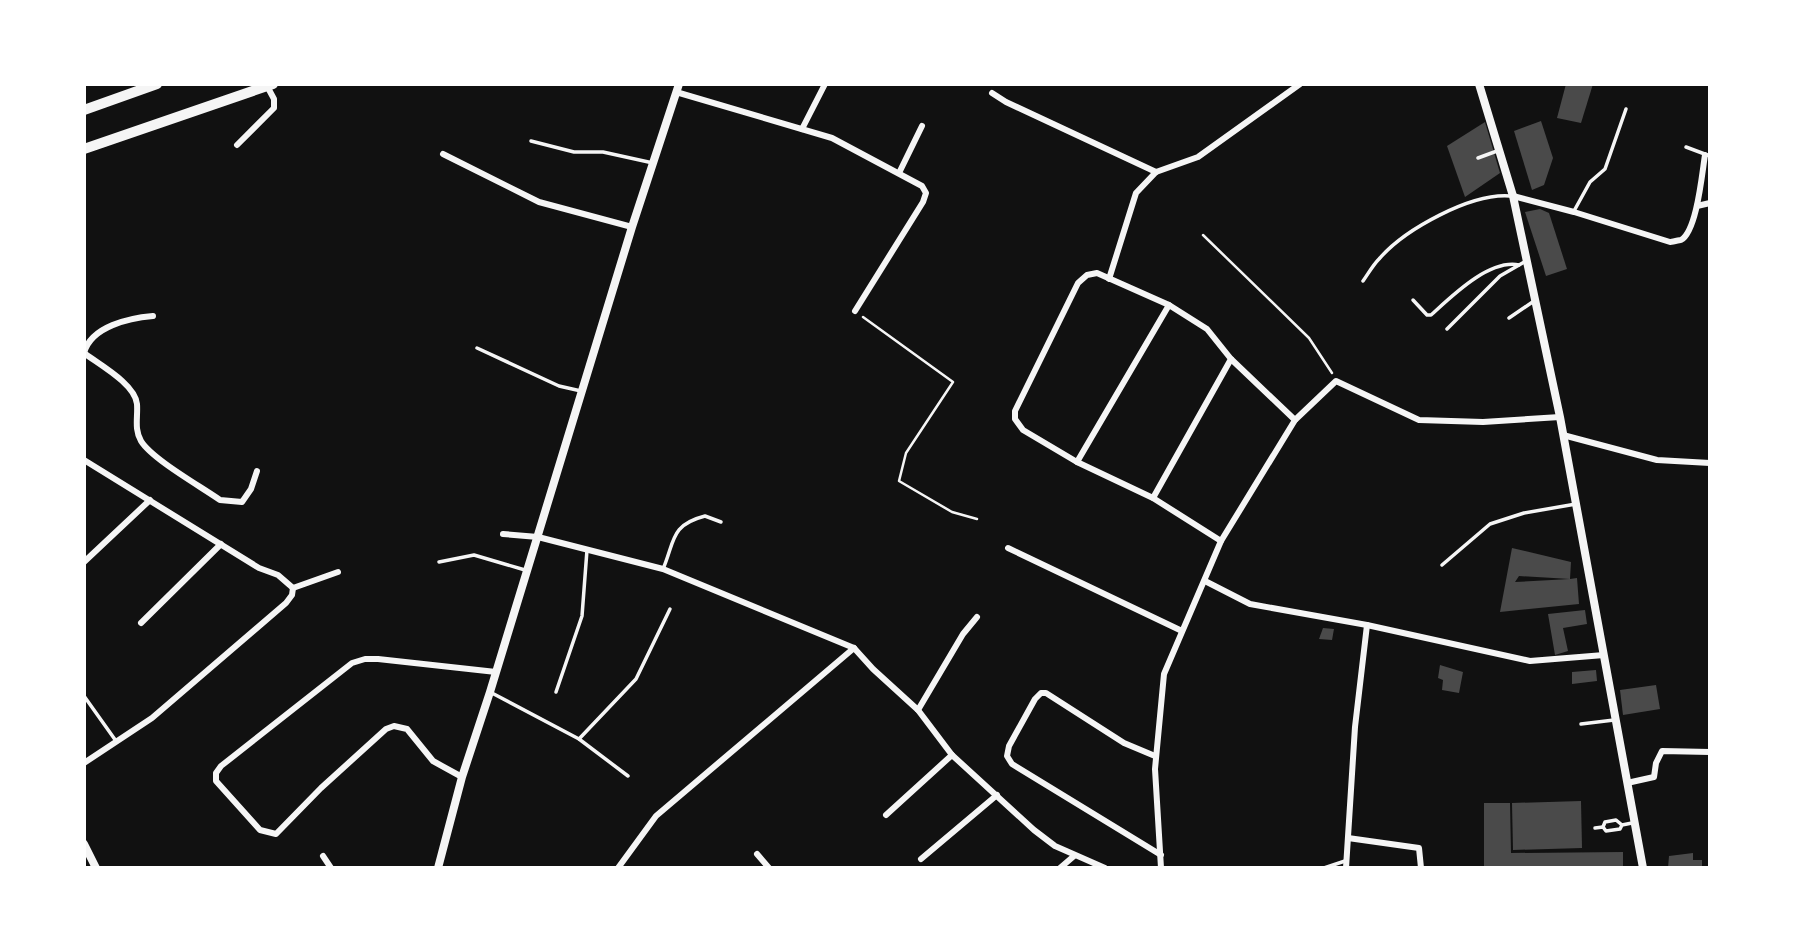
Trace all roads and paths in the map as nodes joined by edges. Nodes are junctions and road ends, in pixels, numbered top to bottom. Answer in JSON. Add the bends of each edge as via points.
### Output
{"nodes":[{"id":1,"x":157,"y":84,"type":"edge"},
{"id":2,"x":825,"y":84,"type":"edge"},
{"id":3,"x":1300,"y":84,"type":"edge"},
{"id":4,"x":1479,"y":84,"type":"edge"},
{"id":5,"x":270,"y":85,"type":"edge"},
{"id":6,"x":678,"y":88,"type":"edge"},
{"id":7,"x":992,"y":93,"type":"dead end"},
{"id":8,"x":1626,"y":109,"type":"dead end"},
{"id":9,"x":84,"y":110,"type":"edge"},
{"id":10,"x":922,"y":126,"type":"dead end"},
{"id":11,"x":802,"y":129,"type":"junction"},
{"id":12,"x":531,"y":141,"type":"dead end"},
{"id":13,"x":237,"y":145,"type":"dead end"},
{"id":14,"x":1686,"y":147,"type":"dead end"},
{"id":15,"x":84,"y":149,"type":"edge"},
{"id":16,"x":1499,"y":150,"type":"junction"},
{"id":17,"x":443,"y":153,"type":"dead end"},
{"id":18,"x":1707,"y":156,"type":"edge"},
{"id":19,"x":1478,"y":158,"type":"dead end"},
{"id":20,"x":653,"y":163,"type":"junction"},
{"id":21,"x":1156,"y":172,"type":"junction"},
{"id":22,"x":900,"y":173,"type":"junction"},
{"id":23,"x":1513,"y":196,"type":"junction"},
{"id":24,"x":1710,"y":203,"type":"edge"},
{"id":25,"x":1697,"y":206,"type":"junction"},
{"id":26,"x":1574,"y":212,"type":"junction"},
{"id":27,"x":632,"y":227,"type":"junction"},
{"id":28,"x":1203,"y":235,"type":"dead end"},
{"id":29,"x":1523,"y":263,"type":"junction"},
{"id":30,"x":1109,"y":279,"type":"junction"},
{"id":31,"x":1363,"y":281,"type":"dead end"},
{"id":32,"x":1413,"y":300,"type":"dead end"},
{"id":33,"x":1536,"y":300,"type":"junction"},
{"id":34,"x":1168,"y":305,"type":"junction"},
{"id":35,"x":855,"y":311,"type":"joint"},
{"id":36,"x":153,"y":316,"type":"dead end"},
{"id":37,"x":1509,"y":318,"type":"dead end"},
{"id":38,"x":1447,"y":329,"type":"dead end"},
{"id":39,"x":477,"y":348,"type":"dead end"},
{"id":40,"x":84,"y":353,"type":"edge"},
{"id":41,"x":1231,"y":359,"type":"junction"},
{"id":42,"x":1337,"y":381,"type":"junction"},
{"id":43,"x":581,"y":391,"type":"junction"},
{"id":44,"x":1560,"y":417,"type":"junction"},
{"id":45,"x":1295,"y":420,"type":"junction"},
{"id":46,"x":1563,"y":435,"type":"junction"},
{"id":47,"x":84,"y":460,"type":"edge"},
{"id":48,"x":1077,"y":462,"type":"junction"},
{"id":49,"x":1710,"y":463,"type":"edge"},
{"id":50,"x":92,"y":465,"type":"junction"},
{"id":51,"x":257,"y":471,"type":"dead end"},
{"id":52,"x":84,"y":472,"type":"edge"},
{"id":53,"x":1153,"y":498,"type":"junction"},
{"id":54,"x":150,"y":500,"type":"junction"},
{"id":55,"x":1576,"y":504,"type":"junction"},
{"id":56,"x":977,"y":519,"type":"dead end"},
{"id":57,"x":721,"y":522,"type":"dead end"},
{"id":58,"x":503,"y":534,"type":"dead end"},
{"id":59,"x":538,"y":537,"type":"junction"},
{"id":60,"x":1221,"y":541,"type":"junction"},
{"id":61,"x":220,"y":544,"type":"junction"},
{"id":62,"x":1008,"y":548,"type":"dead end"},
{"id":63,"x":587,"y":550,"type":"junction"},
{"id":64,"x":84,"y":562,"type":"edge"},
{"id":65,"x":439,"y":562,"type":"dead end"},
{"id":66,"x":1442,"y":565,"type":"dead end"},
{"id":67,"x":663,"y":569,"type":"junction"},
{"id":68,"x":527,"y":571,"type":"junction"},
{"id":69,"x":338,"y":572,"type":"dead end"},
{"id":70,"x":1205,"y":581,"type":"junction"},
{"id":71,"x":293,"y":588,"type":"junction"},
{"id":72,"x":670,"y":609,"type":"dead end"},
{"id":73,"x":977,"y":617,"type":"dead end"},
{"id":74,"x":141,"y":622,"type":"dead end"},
{"id":75,"x":1367,"y":625,"type":"junction"},
{"id":76,"x":1182,"y":631,"type":"junction"},
{"id":77,"x":854,"y":648,"type":"junction"},
{"id":78,"x":1604,"y":655,"type":"junction"},
{"id":79,"x":496,"y":672,"type":"junction"},
{"id":80,"x":491,"y":692,"type":"junction"},
{"id":81,"x":556,"y":692,"type":"dead end"},
{"id":82,"x":84,"y":696,"type":"edge"},
{"id":83,"x":918,"y":710,"type":"junction"},
{"id":84,"x":1616,"y":720,"type":"junction"},
{"id":85,"x":1581,"y":724,"type":"dead end"},
{"id":86,"x":579,"y":739,"type":"junction"},
{"id":87,"x":118,"y":743,"type":"junction"},
{"id":88,"x":1710,"y":752,"type":"edge"},
{"id":89,"x":952,"y":755,"type":"junction"},
{"id":90,"x":1156,"y":756,"type":"junction"},
{"id":91,"x":84,"y":763,"type":"edge"},
{"id":92,"x":628,"y":776,"type":"dead end"},
{"id":93,"x":462,"y":777,"type":"junction"},
{"id":94,"x":1627,"y":783,"type":"junction"},
{"id":95,"x":997,"y":795,"type":"junction"},
{"id":96,"x":886,"y":814,"type":"dead end"},
{"id":97,"x":1634,"y":822,"type":"junction"},
{"id":98,"x":1595,"y":828,"type":"dead end"},
{"id":99,"x":1348,"y":838,"type":"junction"},
{"id":100,"x":84,"y":845,"type":"edge"},
{"id":101,"x":757,"y":855,"type":"dead end"},
{"id":102,"x":1161,"y":855,"type":"junction"},
{"id":103,"x":323,"y":856,"type":"dead end"},
{"id":104,"x":1074,"y":856,"type":"junction"},
{"id":105,"x":921,"y":859,"type":"dead end"},
{"id":106,"x":1347,"y":864,"type":"edge"},
{"id":107,"x":96,"y":868,"type":"edge"},
{"id":108,"x":331,"y":868,"type":"edge"},
{"id":109,"x":438,"y":868,"type":"edge"},
{"id":110,"x":618,"y":868,"type":"edge"},
{"id":111,"x":769,"y":868,"type":"edge"},
{"id":112,"x":1060,"y":868,"type":"edge"},
{"id":113,"x":1105,"y":868,"type":"edge"},
{"id":114,"x":1161,"y":868,"type":"edge"},
{"id":115,"x":1324,"y":868,"type":"edge"},
{"id":116,"x":1422,"y":868,"type":"edge"},
{"id":117,"x":1643,"y":868,"type":"edge"}],
"edges":[{"from":1,"to":9,"type":"highway"},
{"from":2,"to":11,"type":"street"},
{"from":3,"to":21,"type":"street","via":[[1198,157]]},
{"from":4,"to":16,"type":"street"},
{"from":5,"to":13,"type":"street","via":[[274,108]]},
{"from":5,"to":15,"type":"highway"},
{"from":6,"to":11,"type":"street"},
{"from":6,"to":20,"type":"street"},
{"from":7,"to":21,"type":"street"},
{"from":8,"to":26,"type":"lane","via":[[1605,169],[1590,182]]},
{"from":10,"to":22,"type":"street"},
{"from":11,"to":22,"type":"street","via":[[832,138]]},
{"from":12,"to":20,"type":"lane"},
{"from":14,"to":18,"type":"lane"},
{"from":16,"to":19,"type":"lane"},
{"from":16,"to":23,"type":"street"},
{"from":17,"to":27,"type":"street","via":[[539,202]]},
{"from":18,"to":25,"type":"street"},
{"from":20,"to":27,"type":"street"},
{"from":21,"to":30,"type":"street","via":[[1136,193]]},
{"from":22,"to":35,"type":"street","via":[[926,193]]},
{"from":23,"to":26,"type":"street"},
{"from":23,"to":29,"type":"street"},
{"from":23,"to":31,"type":"lane","via":[[1497,195],[1461,205],[1420,228],[1378,259]]},
{"from":24,"to":25,"type":"street"},
{"from":25,"to":26,"type":"street","via":[[1687,234],[1670,242]]},
{"from":27,"to":43,"type":"street"},
{"from":28,"to":42,"type":"path","via":[[1309,338]]},
{"from":29,"to":32,"type":"lane","via":[[1479,275],[1431,315]]},
{"from":29,"to":33,"type":"street"},
{"from":29,"to":38,"type":"lane","via":[[1500,276]]},
{"from":30,"to":34,"type":"street"},
{"from":30,"to":48,"type":"street","via":[[1097,273],[1078,283],[1015,411],[1023,430]]},
{"from":33,"to":37,"type":"lane"},
{"from":33,"to":44,"type":"street"},
{"from":34,"to":41,"type":"street","via":[[1207,329]]},
{"from":34,"to":48,"type":"street"},
{"from":35,"to":56,"type":"path","via":[[953,382],[906,453],[899,481],[952,512]]},
{"from":36,"to":40,"type":"street","via":[[117,323],[89,342]]},
{"from":39,"to":43,"type":"lane","via":[[559,386]]},
{"from":40,"to":51,"type":"street","via":[[134,390],[136,429],[142,443],[174,469],[232,502],[243,502]]},
{"from":41,"to":45,"type":"street"},
{"from":41,"to":53,"type":"street"},
{"from":42,"to":44,"type":"street","via":[[1419,420]]},
{"from":42,"to":45,"type":"street"},
{"from":43,"to":59,"type":"street"},
{"from":44,"to":46,"type":"street"},
{"from":45,"to":60,"type":"street"},
{"from":46,"to":49,"type":"street","via":[[1657,460]]},
{"from":46,"to":55,"type":"street"},
{"from":47,"to":50,"type":"street"},
{"from":48,"to":53,"type":"street"},
{"from":50,"to":52,"type":"street"},
{"from":50,"to":54,"type":"street"},
{"from":53,"to":60,"type":"street"},
{"from":54,"to":61,"type":"street"},
{"from":54,"to":64,"type":"street"},
{"from":55,"to":66,"type":"lane","via":[[1490,524]]},
{"from":55,"to":78,"type":"street"},
{"from":57,"to":67,"type":"lane","via":[[705,516],[686,523],[673,536]]},
{"from":58,"to":59,"type":"street"},
{"from":59,"to":63,"type":"street"},
{"from":59,"to":68,"type":"street"},
{"from":60,"to":70,"type":"street"},
{"from":61,"to":71,"type":"street"},
{"from":61,"to":74,"type":"street"},
{"from":62,"to":76,"type":"street"},
{"from":63,"to":67,"type":"street"},
{"from":63,"to":81,"type":"lane","via":[[582,616]]},
{"from":65,"to":68,"type":"lane","via":[[474,555]]},
{"from":67,"to":77,"type":"street"},
{"from":68,"to":79,"type":"street"},
{"from":69,"to":71,"type":"street"},
{"from":70,"to":75,"type":"street","via":[[1250,604]]},
{"from":70,"to":76,"type":"street"},
{"from":71,"to":87,"type":"street","via":[[286,603]]},
{"from":72,"to":86,"type":"lane","via":[[636,679]]},
{"from":73,"to":83,"type":"street"},
{"from":75,"to":78,"type":"street","via":[[1530,661]]},
{"from":75,"to":99,"type":"street","via":[[1354,727]]},
{"from":76,"to":90,"type":"street","via":[[1164,674]]},
{"from":77,"to":83,"type":"street"},
{"from":77,"to":110,"type":"street","via":[[656,817]]},
{"from":78,"to":84,"type":"street"},
{"from":79,"to":80,"type":"street"},
{"from":79,"to":93,"type":"street","via":[[378,659],[352,663],[216,773],[216,781],[268,834],[276,834],[321,788],[394,726],[407,729],[433,761]]},
{"from":80,"to":86,"type":"lane"},
{"from":80,"to":93,"type":"street"},
{"from":82,"to":87,"type":"lane"},
{"from":83,"to":89,"type":"street"},
{"from":84,"to":85,"type":"lane"},
{"from":84,"to":94,"type":"street"},
{"from":86,"to":92,"type":"lane"},
{"from":87,"to":91,"type":"street"},
{"from":88,"to":94,"type":"street","via":[[1662,751],[1654,777]]},
{"from":89,"to":95,"type":"street"},
{"from":89,"to":96,"type":"street"},
{"from":90,"to":102,"type":"street"},
{"from":90,"to":102,"type":"street","via":[[1124,743],[1041,693],[1007,756],[1012,764]]},
{"from":93,"to":109,"type":"street"},
{"from":94,"to":97,"type":"street"},
{"from":95,"to":104,"type":"street","via":[[1034,830]]},
{"from":95,"to":105,"type":"street"},
{"from":97,"to":98,"type":"lane","via":[[1622,825],[1616,820]]},
{"from":97,"to":117,"type":"street"},
{"from":99,"to":106,"type":"street"},
{"from":99,"to":116,"type":"street","via":[[1419,848]]},
{"from":100,"to":107,"type":"street"},
{"from":101,"to":111,"type":"street"},
{"from":102,"to":114,"type":"street"},
{"from":103,"to":108,"type":"street"},
{"from":104,"to":112,"type":"street"},
{"from":104,"to":113,"type":"street"},
{"from":106,"to":115,"type":"lane"}]}
